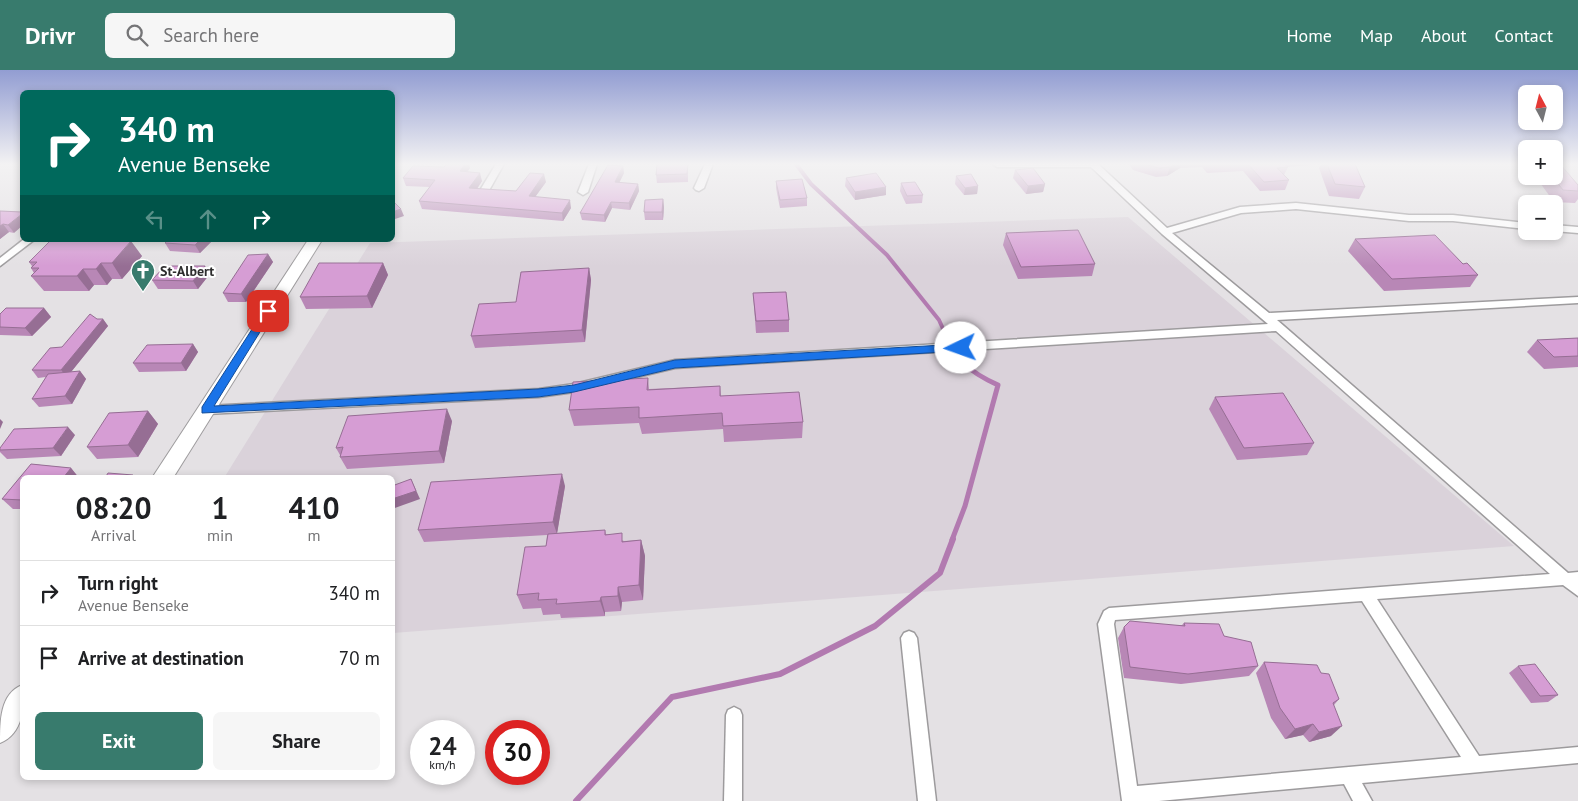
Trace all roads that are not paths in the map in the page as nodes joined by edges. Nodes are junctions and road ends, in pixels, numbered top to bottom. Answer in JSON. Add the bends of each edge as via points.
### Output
{"nodes":[{"id":1,"x":1129,"y":198,"type":"edge"},
{"id":2,"x":1518,"y":225,"type":"edge"},
{"id":3,"x":1563,"y":229,"type":"edge"},
{"id":4,"x":1578,"y":230,"type":"edge"},
{"id":5,"x":1165,"y":232,"type":"junction"},
{"id":6,"x":26,"y":242,"type":"edge"},
{"id":7,"x":314,"y":242,"type":"edge"},
{"id":8,"x":0,"y":263,"type":"edge"},
{"id":9,"x":1578,"y":300,"type":"edge"},
{"id":10,"x":1267,"y":317,"type":"junction"},
{"id":11,"x":1278,"y":327,"type":"junction"},
{"id":12,"x":206,"y":410,"type":"junction"},
{"id":13,"x":164,"y":475,"type":"edge"},
{"id":14,"x":1572,"y":578,"type":"edge"},
{"id":15,"x":1578,"y":590,"type":"edge"},
{"id":16,"x":1366,"y":595,"type":"junction"},
{"id":17,"x":909,"y":638,"type":"dead end"},
{"id":18,"x":20,"y":699,"type":"edge"},
{"id":19,"x":734,"y":715,"type":"dead end"},
{"id":20,"x":0,"y":731,"type":"edge"},
{"id":21,"x":1578,"y":755,"type":"edge"},
{"id":22,"x":1474,"y":763,"type":"junction"},
{"id":23,"x":1349,"y":777,"type":"junction"},
{"id":24,"x":1130,"y":798,"type":"edge"},
{"id":25,"x":733,"y":801,"type":"edge"},
{"id":26,"x":927,"y":801,"type":"edge"},
{"id":27,"x":1364,"y":801,"type":"edge"}],
"edges":[{"from":1,"to":5,"type":"street"},
{"from":2,"to":5,"type":"street","via":[[1296,206],[1240,210]]},
{"from":3,"to":4,"type":"street"},
{"from":5,"to":10,"type":"street"},
{"from":6,"to":8,"type":"street"},
{"from":7,"to":12,"type":"street"},
{"from":9,"to":10,"type":"street"},
{"from":10,"to":11,"type":"street"},
{"from":11,"to":12,"type":"street","via":[[675,364],[574,388],[538,393]]},
{"from":11,"to":14,"type":"street"},
{"from":12,"to":13,"type":"street"},
{"from":14,"to":15,"type":"street"},
{"from":14,"to":16,"type":"street"},
{"from":16,"to":22,"type":"street"},
{"from":16,"to":24,"type":"street","via":[[1114,613],[1109,616],[1106,624]]},
{"from":17,"to":26,"type":"street"},
{"from":18,"to":20,"type":"street"},
{"from":19,"to":25,"type":"street"},
{"from":21,"to":22,"type":"street"},
{"from":22,"to":23,"type":"street"},
{"from":23,"to":24,"type":"street"},
{"from":23,"to":27,"type":"street"}]}
